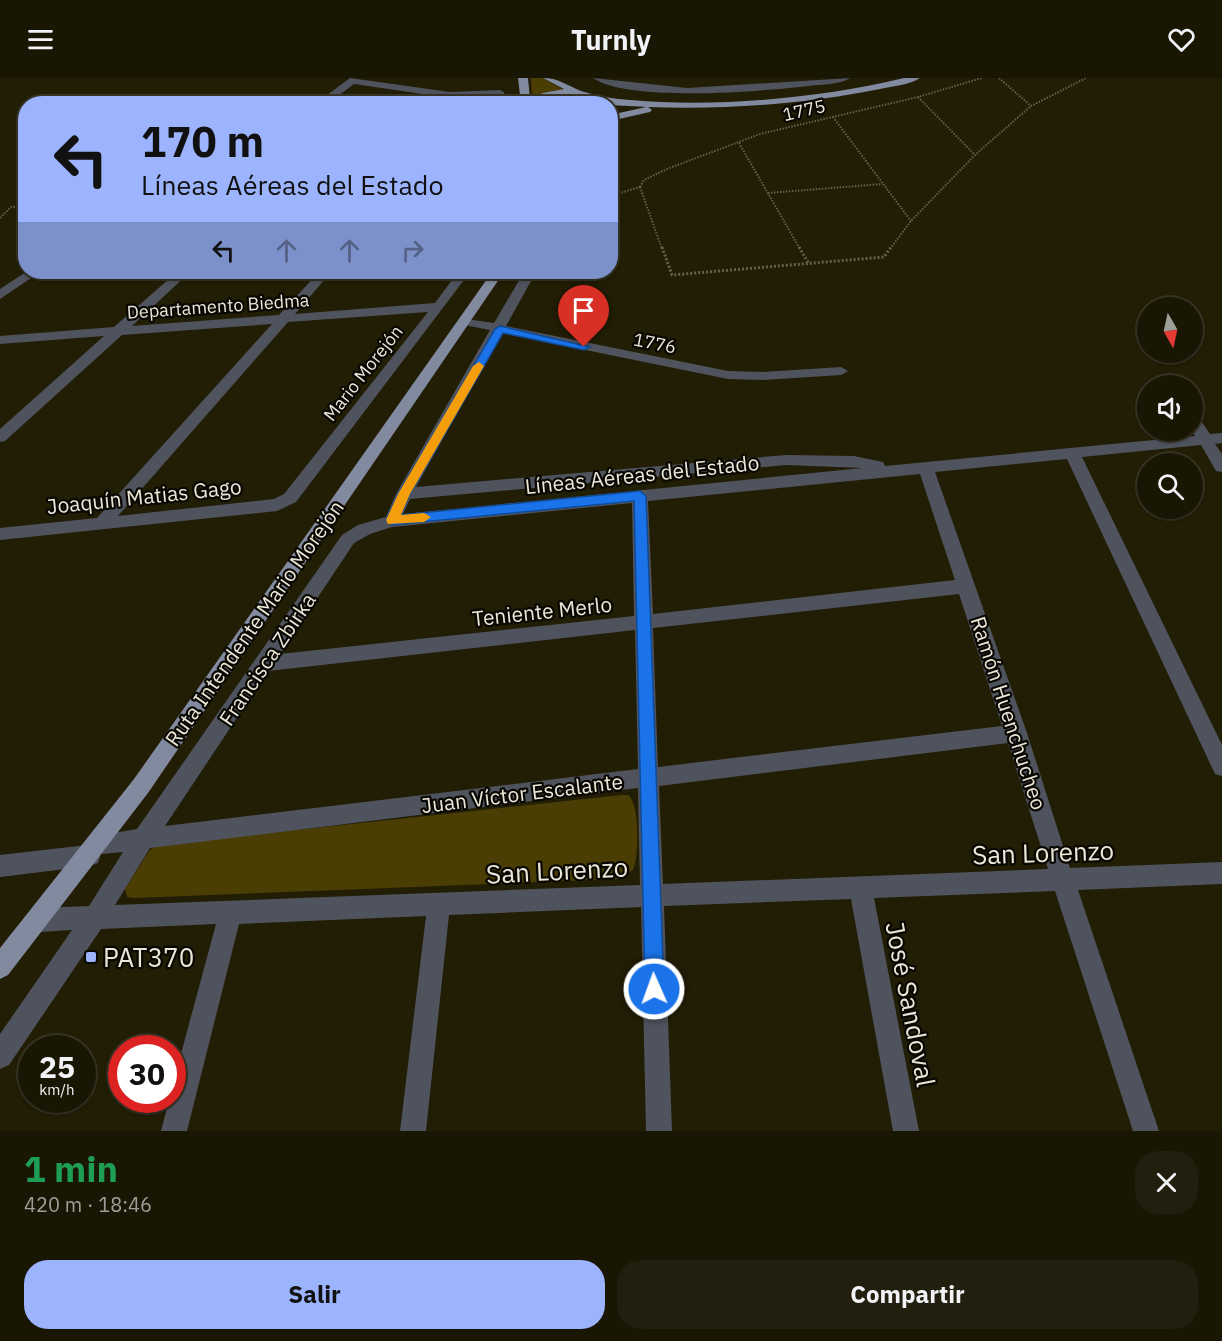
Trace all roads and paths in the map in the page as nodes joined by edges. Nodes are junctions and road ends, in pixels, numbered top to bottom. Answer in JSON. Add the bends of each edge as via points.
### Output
{"nodes":[{"id":1,"x":383,"y":78,"type":"edge"},
{"id":2,"x":523,"y":78,"type":"edge"},
{"id":3,"x":548,"y":78,"type":"edge"},
{"id":4,"x":598,"y":78,"type":"edge"},
{"id":5,"x":844,"y":78,"type":"edge"},
{"id":6,"x":915,"y":78,"type":"edge"},
{"id":7,"x":982,"y":78,"type":"edge"},
{"id":8,"x":999,"y":78,"type":"edge"},
{"id":9,"x":1086,"y":78,"type":"edge"},
{"id":10,"x":354,"y":79,"type":"edge"},
{"id":11,"x":796,"y":81,"type":"edge"},
{"id":12,"x":501,"y":90,"type":"edge"},
{"id":13,"x":582,"y":94,"type":"junction"},
{"id":14,"x":331,"y":96,"type":"edge"},
{"id":15,"x":526,"y":96,"type":"edge"},
{"id":16,"x":548,"y":96,"type":"edge"},
{"id":17,"x":590,"y":96,"type":"edge"},
{"id":18,"x":918,"y":97,"type":"junction"},
{"id":19,"x":618,"y":101,"type":"edge"},
{"id":20,"x":691,"y":105,"type":"junction"},
{"id":21,"x":1031,"y":106,"type":"junction"},
{"id":22,"x":618,"y":117,"type":"edge"},
{"id":23,"x":833,"y":117,"type":"junction"},
{"id":24,"x":739,"y":143,"type":"junction"},
{"id":25,"x":975,"y":155,"type":"junction"},
{"id":26,"x":883,"y":183,"type":"junction"},
{"id":27,"x":639,"y":187,"type":"junction"},
{"id":28,"x":768,"y":193,"type":"junction"},
{"id":29,"x":618,"y":194,"type":"edge"},
{"id":30,"x":18,"y":207,"type":"edge"},
{"id":31,"x":0,"y":218,"type":"edge"},
{"id":32,"x":911,"y":221,"type":"junction"},
{"id":33,"x":809,"y":264,"type":"junction"},
{"id":34,"x":24,"y":279,"type":"edge"},
{"id":35,"x":176,"y":279,"type":"edge"},
{"id":36,"x":319,"y":279,"type":"edge"},
{"id":37,"x":459,"y":279,"type":"edge"},
{"id":38,"x":493,"y":279,"type":"edge"},
{"id":39,"x":526,"y":279,"type":"edge"},
{"id":40,"x":0,"y":295,"type":"edge"},
{"id":41,"x":439,"y":308,"type":"junction"},
{"id":42,"x":284,"y":319,"type":"junction"},
{"id":43,"x":464,"y":321,"type":"junction"},
{"id":44,"x":500,"y":329,"type":"junction"},
{"id":45,"x":116,"y":332,"type":"junction"},
{"id":46,"x":0,"y":340,"type":"edge"},
{"id":47,"x":841,"y":371,"type":"dead end"},
{"id":48,"x":0,"y":437,"type":"edge"},
{"id":49,"x":1203,"y":437,"type":"edge"},
{"id":50,"x":1222,"y":438,"type":"edge"},
{"id":51,"x":1205,"y":440,"type":"junction"},
{"id":52,"x":1072,"y":453,"type":"junction"},
{"id":53,"x":925,"y":466,"type":"junction"},
{"id":54,"x":1222,"y":467,"type":"edge"},
{"id":55,"x":896,"y":470,"type":"junction"},
{"id":56,"x":404,"y":494,"type":"junction"},
{"id":57,"x":640,"y":496,"type":"junction"},
{"id":58,"x":290,"y":498,"type":"joint"},
{"id":59,"x":392,"y":520,"type":"junction"},
{"id":60,"x":101,"y":524,"type":"junction"},
{"id":61,"x":0,"y":534,"type":"edge"},
{"id":62,"x":967,"y":586,"type":"junction"},
{"id":63,"x":644,"y":622,"type":"junction"},
{"id":64,"x":264,"y":664,"type":"junction"},
{"id":65,"x":1017,"y":733,"type":"junction"},
{"id":66,"x":1222,"y":767,"type":"edge"},
{"id":67,"x":650,"y":778,"type":"junction"},
{"id":68,"x":143,"y":838,"type":"junction"},
{"id":69,"x":94,"y":850,"type":"junction"},
{"id":70,"x":0,"y":866,"type":"edge"},
{"id":71,"x":1222,"y":873,"type":"edge"},
{"id":72,"x":1063,"y":880,"type":"junction"},
{"id":73,"x":860,"y":887,"type":"junction"},
{"id":74,"x":651,"y":894,"type":"junction"},
{"id":75,"x":439,"y":904,"type":"junction"},
{"id":76,"x":231,"y":911,"type":"junction"},
{"id":77,"x":94,"y":919,"type":"junction"},
{"id":78,"x":39,"y":920,"type":"junction"},
{"id":79,"x":0,"y":968,"type":"edge"},
{"id":80,"x":0,"y":1056,"type":"edge"},
{"id":81,"x":174,"y":1131,"type":"edge"},
{"id":82,"x":413,"y":1131,"type":"edge"},
{"id":83,"x":659,"y":1131,"type":"edge"},
{"id":84,"x":906,"y":1131,"type":"edge"},
{"id":85,"x":1146,"y":1131,"type":"edge"}],
"edges":[{"from":1,"to":12,"type":"street","via":[[458,90]]},
{"from":2,"to":15,"type":"main road"},
{"from":3,"to":13,"type":"main road"},
{"from":4,"to":11,"type":"street","via":[[649,89],[677,90]]},
{"from":5,"to":11,"type":"street"},
{"from":6,"to":20,"type":"main road","via":[[821,96]]},
{"from":7,"to":18,"type":"path","name":"1775"},
{"from":8,"to":21,"type":"path"},
{"from":9,"to":21,"type":"path"},
{"from":10,"to":12,"type":"street","via":[[450,95]]},
{"from":10,"to":14,"type":"street"},
{"from":13,"to":16,"type":"main road"},
{"from":13,"to":17,"type":"main road"},
{"from":18,"to":23,"type":"path","name":"1775"},
{"from":18,"to":25,"type":"path"},
{"from":19,"to":20,"type":"main road"},
{"from":20,"to":22,"type":"main road"},
{"from":21,"to":25,"type":"path"},
{"from":23,"to":24,"type":"path","name":"1775","via":[[760,134]]},
{"from":23,"to":26,"type":"path"},
{"from":24,"to":27,"type":"path","name":"1775","via":[[667,169],[644,180]]},
{"from":24,"to":28,"type":"path"},
{"from":25,"to":32,"type":"path"},
{"from":26,"to":28,"type":"path"},
{"from":26,"to":32,"type":"path"},
{"from":27,"to":29,"type":"path","name":"1775"},
{"from":27,"to":33,"type":"path","via":[[672,275]]},
{"from":28,"to":33,"type":"path"},
{"from":30,"to":31,"type":"path","via":[[11,207]]},
{"from":32,"to":33,"type":"path","via":[[884,257]]},
{"from":34,"to":40,"type":"street"},
{"from":35,"to":45,"type":"street"},
{"from":36,"to":42,"type":"street"},
{"from":37,"to":41,"type":"street","name":"Mario Morejón"},
{"from":38,"to":43,"type":"main road","name":"Ruta Intendente Mario Morejón"},
{"from":39,"to":44,"type":"street"},
{"from":41,"to":42,"type":"street","name":"Departamento Biedma"},
{"from":41,"to":58,"type":"street","name":"Mario Morejón"},
{"from":42,"to":45,"type":"street","name":"Departamento Biedma"},
{"from":42,"to":60,"type":"street"},
{"from":43,"to":44,"type":"street","name":"1776"},
{"from":43,"to":69,"type":"main road","name":"Ruta Intendente Mario Morejón"},
{"from":44,"to":47,"type":"street","name":"1776","via":[[728,375]]},
{"from":44,"to":56,"type":"street"},
{"from":45,"to":46,"type":"street","name":"Departamento Biedma"},
{"from":45,"to":48,"type":"street"},
{"from":49,"to":51,"type":"street"},
{"from":50,"to":51,"type":"street","name":"Líneas Aéreas del Estado"},
{"from":51,"to":52,"type":"street","name":"Líneas Aéreas del Estado"},
{"from":51,"to":54,"type":"street"},
{"from":52,"to":53,"type":"street","name":"Líneas Aéreas del Estado"},
{"from":52,"to":66,"type":"street"},
{"from":53,"to":55,"type":"street","name":"Líneas Aéreas del Estado"},
{"from":53,"to":62,"type":"street","name":"Ramón Huenchucheo"},
{"from":55,"to":56,"type":"street","name":"Líneas Aéreas del Estado","via":[[854,461],[786,460]]},
{"from":55,"to":57,"type":"street","name":"Líneas Aéreas del Estado"},
{"from":56,"to":59,"type":"street"},
{"from":57,"to":59,"type":"street","name":"Líneas Aéreas del Estado"},
{"from":57,"to":63,"type":"street"},
{"from":58,"to":60,"type":"street","name":"Joaquín Matias Gago","via":[[277,505]]},
{"from":59,"to":64,"type":"street","name":"Francisca Zbirka","via":[[348,539]]},
{"from":60,"to":61,"type":"street","name":"Joaquín Matias Gago"},
{"from":62,"to":63,"type":"street","name":"Teniente Merlo"},
{"from":62,"to":65,"type":"street","name":"Ramón Huenchucheo"},
{"from":63,"to":64,"type":"street","name":"Teniente Merlo"},
{"from":63,"to":67,"type":"street"},
{"from":64,"to":68,"type":"street","name":"Francisca Zbirka"},
{"from":65,"to":67,"type":"street","name":"Juan Víctor Escalante"},
{"from":65,"to":72,"type":"street","name":"Ramón Huenchucheo"},
{"from":67,"to":68,"type":"street","name":"Juan Víctor Escalante"},
{"from":67,"to":74,"type":"street"},
{"from":68,"to":69,"type":"street","name":"Juan Víctor Escalante"},
{"from":68,"to":77,"type":"street","name":"Francisca Zbirka"},
{"from":69,"to":70,"type":"street","name":"Juan Víctor Escalante"},
{"from":69,"to":78,"type":"main road","name":"Ruta Intendente Mario Morejón"},
{"from":71,"to":72,"type":"street","name":"San Lorenzo"},
{"from":72,"to":73,"type":"street","name":"San Lorenzo"},
{"from":72,"to":85,"type":"street","name":"Ramón Huenchucheo"},
{"from":73,"to":74,"type":"street","name":"San Lorenzo"},
{"from":73,"to":84,"type":"street","name":"José Sandoval"},
{"from":74,"to":75,"type":"street","name":"San Lorenzo"},
{"from":74,"to":83,"type":"street"},
{"from":75,"to":76,"type":"street","name":"San Lorenzo"},
{"from":75,"to":82,"type":"street"},
{"from":76,"to":77,"type":"street","name":"San Lorenzo"},
{"from":76,"to":81,"type":"street"},
{"from":77,"to":78,"type":"street","name":"San Lorenzo"},
{"from":77,"to":80,"type":"street","name":"Francisca Zbirka"},
{"from":78,"to":79,"type":"main road","name":"Ruta Intendente Mario Morejón"}]}
